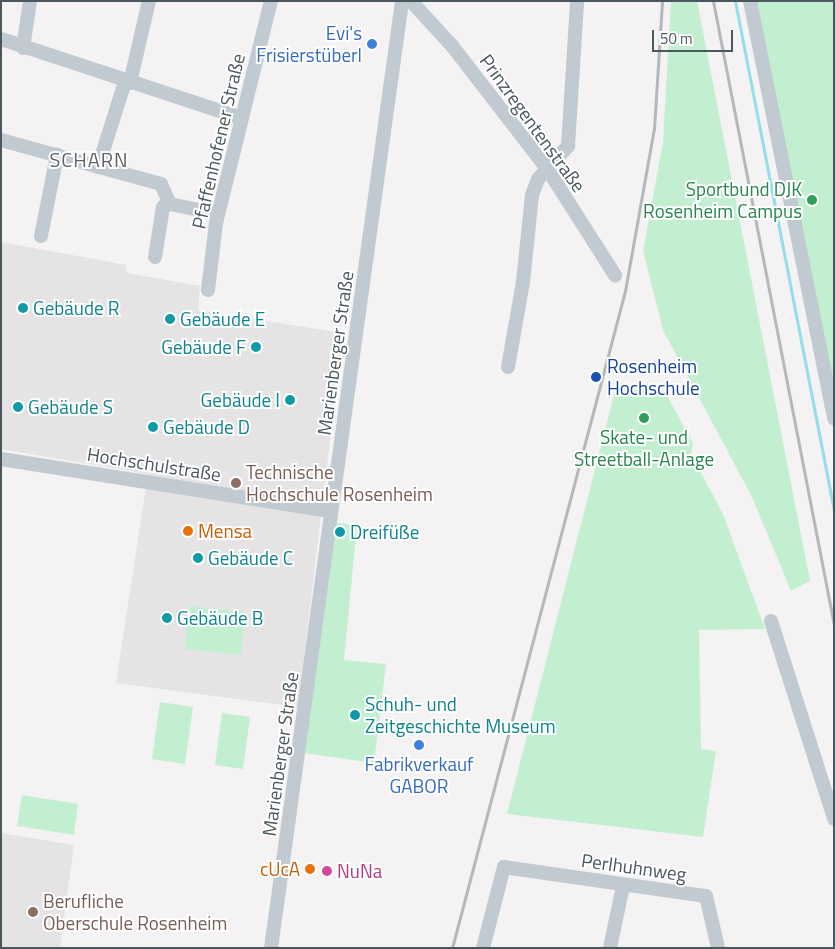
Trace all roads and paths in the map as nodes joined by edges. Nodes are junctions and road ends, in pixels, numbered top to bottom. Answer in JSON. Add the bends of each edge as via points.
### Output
{"nodes":[{"id":1,"x":30,"y":1,"type":"edge"},
{"id":2,"x":149,"y":1,"type":"edge"},
{"id":3,"x":271,"y":1,"type":"edge"},
{"id":4,"x":402,"y":1,"type":"edge"},
{"id":5,"x":411,"y":1,"type":"edge"},
{"id":6,"x":577,"y":1,"type":"edge"},
{"id":7,"x":750,"y":1,"type":"edge"},
{"id":8,"x":1,"y":39,"type":"edge"},
{"id":9,"x":22,"y":48,"type":"junction"},
{"id":10,"x":127,"y":83,"type":"junction"},
{"id":11,"x":241,"y":118,"type":"junction"},
{"id":12,"x":1,"y":140,"type":"edge"},
{"id":13,"x":57,"y":155,"type":"junction"},
{"id":14,"x":98,"y":167,"type":"junction"},
{"id":15,"x":548,"y":170,"type":"junction"},
{"id":16,"x":170,"y":204,"type":"junction"},
{"id":17,"x":218,"y":214,"type":"junction"},
{"id":18,"x":41,"y":236,"type":"dead end"},
{"id":19,"x":155,"y":257,"type":"dead end"},
{"id":20,"x":615,"y":275,"type":"dead end"},
{"id":21,"x":208,"y":290,"type":"dead end"},
{"id":22,"x":508,"y":367,"type":"dead end"},
{"id":23,"x":834,"y":419,"type":"edge"},
{"id":24,"x":1,"y":459,"type":"edge"},
{"id":25,"x":331,"y":511,"type":"junction"},
{"id":26,"x":771,"y":621,"type":"dead end"},
{"id":27,"x":834,"y":819,"type":"edge"},
{"id":28,"x":623,"y":886,"type":"junction"},
{"id":29,"x":271,"y":948,"type":"edge"},
{"id":30,"x":483,"y":948,"type":"edge"},
{"id":31,"x":610,"y":948,"type":"edge"},
{"id":32,"x":718,"y":948,"type":"edge"}],
"edges":[{"from":1,"to":9,"type":"street"},
{"from":2,"to":10,"type":"street"},
{"from":3,"to":11,"type":"street","name":"Pfaffenhofener Straße"},
{"from":4,"to":25,"type":"street","name":"Marienberger Straße"},
{"from":5,"to":15,"type":"street","name":"Prinzregentenstraße","via":[[453,47]]},
{"from":6,"to":15,"type":"street","via":[[568,146]]},
{"from":7,"to":23,"type":"street"},
{"from":8,"to":9,"type":"street"},
{"from":9,"to":10,"type":"street"},
{"from":10,"to":11,"type":"street"},
{"from":10,"to":14,"type":"street"},
{"from":11,"to":17,"type":"street","name":"Pfaffenhofener Straße"},
{"from":12,"to":13,"type":"street"},
{"from":13,"to":14,"type":"street"},
{"from":13,"to":18,"type":"street"},
{"from":14,"to":16,"type":"street","via":[[161,184]]},
{"from":15,"to":20,"type":"street","name":"Prinzregentenstraße"},
{"from":15,"to":22,"type":"street","via":[[538,179],[532,195],[523,282]]},
{"from":16,"to":17,"type":"street"},
{"from":16,"to":19,"type":"street","via":[[163,206]]},
{"from":17,"to":21,"type":"street","name":"Pfaffenhofener Straße"},
{"from":24,"to":25,"type":"street","name":"Hochschulstraße"},
{"from":25,"to":29,"type":"street","name":"Marienberger Straße"},
{"from":26,"to":27,"type":"street"},
{"from":28,"to":30,"type":"street","name":"Perlhuhnweg","via":[[504,867]]},
{"from":28,"to":31,"type":"street"},
{"from":28,"to":32,"type":"street","name":"Perlhuhnweg","via":[[706,896]]}]}
